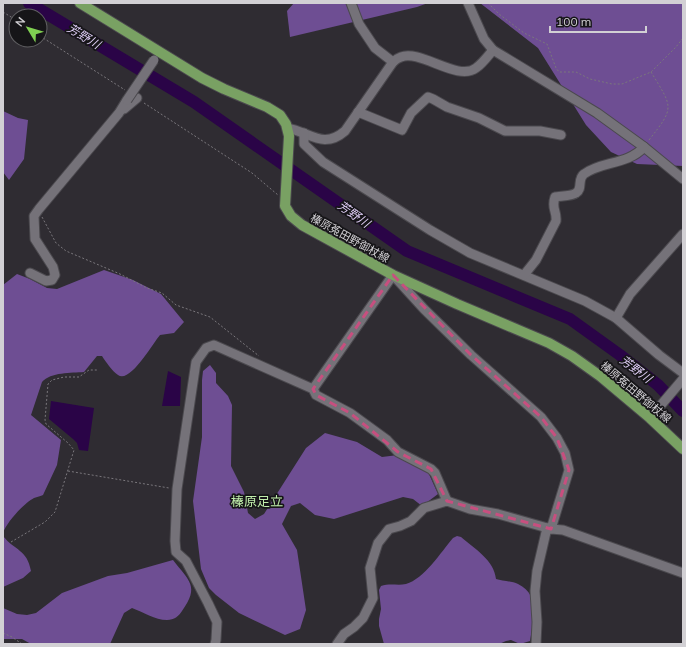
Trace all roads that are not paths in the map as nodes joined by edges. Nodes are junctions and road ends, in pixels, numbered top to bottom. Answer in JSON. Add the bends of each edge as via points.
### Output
{"nodes":[{"id":1,"x":82,"y":3,"type":"edge"},
{"id":2,"x":351,"y":3,"type":"edge"},
{"id":3,"x":468,"y":3,"type":"edge"},
{"id":4,"x":493,"y":50,"type":"junction"},
{"id":5,"x":157,"y":56,"type":"junction"},
{"id":6,"x":393,"y":62,"type":"junction"},
{"id":7,"x":137,"y":98,"type":"road end"},
{"id":8,"x":358,"y":112,"type":"junction"},
{"id":9,"x":118,"y":113,"type":"junction"},
{"id":10,"x":288,"y":132,"type":"junction"},
{"id":11,"x":304,"y":133,"type":"junction"},
{"id":12,"x":561,"y":135,"type":"dead end"},
{"id":13,"x":644,"y":147,"type":"junction"},
{"id":14,"x":683,"y":179,"type":"edge"},
{"id":15,"x":683,"y":234,"type":"edge"},
{"id":16,"x":30,"y":273,"type":"dead end"},
{"id":17,"x":393,"y":275,"type":"junction"},
{"id":18,"x":524,"y":276,"type":"junction"},
{"id":19,"x":616,"y":318,"type":"junction"},
{"id":20,"x":683,"y":373,"type":"edge"},
{"id":21,"x":683,"y":380,"type":"edge"},
{"id":22,"x":314,"y":389,"type":"junction"},
{"id":23,"x":652,"y":416,"type":"junction"},
{"id":24,"x":683,"y":449,"type":"edge"},
{"id":25,"x":447,"y":501,"type":"junction"},
{"id":26,"x":549,"y":528,"type":"junction"},
{"id":27,"x":683,"y":573,"type":"edge"},
{"id":28,"x":215,"y":644,"type":"edge"},
{"id":29,"x":337,"y":644,"type":"edge"},
{"id":30,"x":536,"y":644,"type":"edge"}],
"edges":[{"from":1,"to":5,"type":"main road"},
{"from":2,"to":6,"type":"street","via":[[359,24],[375,48]]},
{"from":3,"to":4,"type":"street","via":[[484,38]]},
{"from":4,"to":6,"type":"street","via":[[476,69],[467,72],[414,57],[401,56]]},
{"from":4,"to":13,"type":"street","via":[[597,113]]},
{"from":5,"to":9,"type":"street","bridge":true},
{"from":5,"to":10,"type":"main road","via":[[267,107],[280,115]]},
{"from":6,"to":8,"type":"street"},
{"from":7,"to":9,"type":"street"},
{"from":8,"to":11,"type":"street","via":[[338,137],[327,140]]},
{"from":8,"to":12,"type":"street","via":[[402,130],[411,113],[428,97],[506,131],[540,131]]},
{"from":9,"to":16,"type":"street","via":[[34,216],[35,239],[53,267],[55,275],[52,280],[46,281]]},
{"from":10,"to":11,"type":"street","via":[[298,130]]},
{"from":10,"to":17,"type":"main road","name":"榛原菟田野御杖線","via":[[284,206],[291,216],[302,225]]},
{"from":11,"to":18,"type":"street","via":[[304,144],[323,162],[470,253]]},
{"from":13,"to":14,"type":"street"},
{"from":13,"to":18,"type":"street","via":[[620,162],[583,174],[580,188],[575,194],[555,197],[552,204],[556,221],[536,260]]},
{"from":15,"to":19,"type":"street","via":[[630,294]]},
{"from":17,"to":22,"type":"street"},
{"from":17,"to":23,"type":"main road","name":"榛原菟田野御杖線","via":[[549,342],[600,376]]},
{"from":17,"to":26,"type":"street","via":[[471,355],[541,417],[557,438],[565,453],[569,470]]},
{"from":18,"to":19,"type":"street","via":[[585,301]]},
{"from":19,"to":20,"type":"street"},
{"from":21,"to":23,"type":"street"},
{"from":22,"to":25,"type":"street","via":[[316,395],[350,413],[387,440],[398,452],[431,469]]},
{"from":22,"to":28,"type":"street","via":[[214,345],[206,348],[196,362],[177,489],[175,541],[176,552],[186,561],[217,622]]},
{"from":23,"to":24,"type":"main road","name":"榛原菟田野御杖線"},
{"from":25,"to":26,"type":"street"},
{"from":25,"to":29,"type":"street","via":[[424,508],[411,521],[389,529],[378,543],[370,568],[373,598],[363,618],[344,634]]},
{"from":26,"to":27,"type":"street","via":[[563,530]]},
{"from":26,"to":30,"type":"street","via":[[537,571]]}]}
